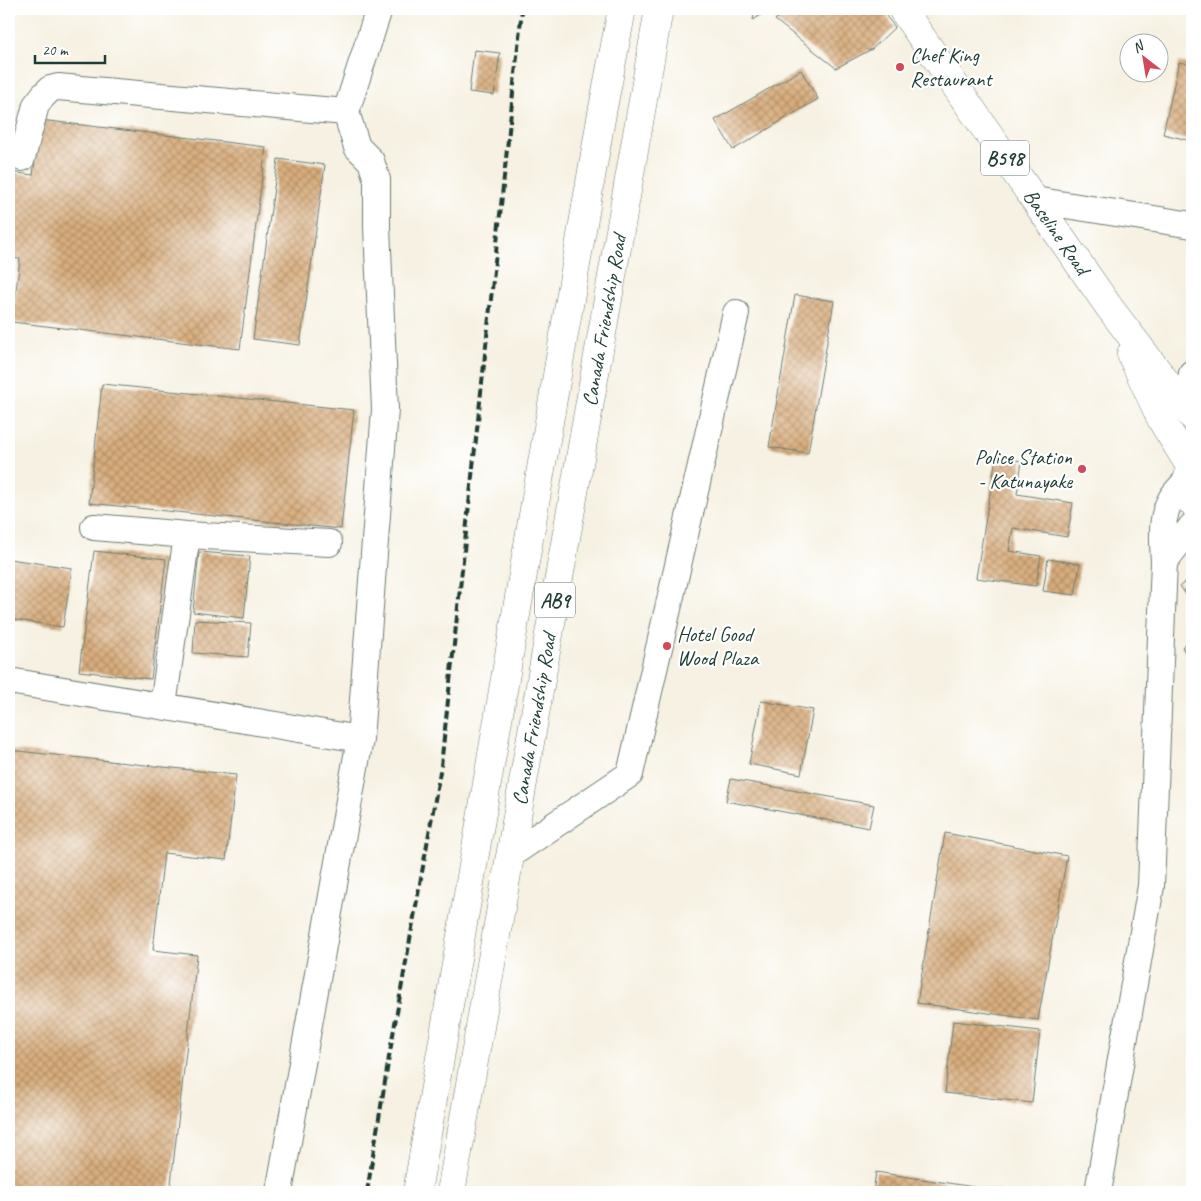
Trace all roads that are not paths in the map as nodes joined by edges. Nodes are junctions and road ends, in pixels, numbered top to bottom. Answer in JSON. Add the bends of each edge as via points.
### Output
{"nodes":[{"id":1,"x":379,"y":9,"type":"edge"},
{"id":2,"x":622,"y":9,"type":"edge"},
{"id":3,"x":659,"y":9,"type":"edge"},
{"id":4,"x":902,"y":9,"type":"edge"},
{"id":5,"x":346,"y":112,"type":"junction"},
{"id":6,"x":22,"y":158,"type":"dead end"},
{"id":7,"x":1034,"y":200,"type":"junction"},
{"id":8,"x":1192,"y":225,"type":"edge"},
{"id":9,"x":1109,"y":307,"type":"junction"},
{"id":10,"x":736,"y":313,"type":"dead end"},
{"id":11,"x":1192,"y":373,"type":"edge"},
{"id":12,"x":1190,"y":412,"type":"edge"},
{"id":13,"x":1191,"y":480,"type":"edge"},
{"id":14,"x":1192,"y":526,"type":"edge"},
{"id":15,"x":94,"y":527,"type":"dead end"},
{"id":16,"x":187,"y":535,"type":"junction"},
{"id":17,"x":329,"y":543,"type":"dead end"},
{"id":18,"x":1164,"y":562,"type":"junction"},
{"id":19,"x":9,"y":681,"type":"edge"},
{"id":20,"x":163,"y":706,"type":"junction"},
{"id":21,"x":360,"y":739,"type":"junction"},
{"id":22,"x":510,"y":855,"type":"junction"},
{"id":23,"x":279,"y":1192,"type":"edge"},
{"id":24,"x":417,"y":1192,"type":"edge"},
{"id":25,"x":451,"y":1192,"type":"edge"},
{"id":26,"x":1098,"y":1192,"type":"edge"}],
"edges":[{"from":1,"to":5,"type":"street"},
{"from":2,"to":24,"type":"main road","name":"Canada Friendship Road","number":"AB9"},
{"from":3,"to":22,"type":"main road","name":"Canada Friendship Road","number":"AB9"},
{"from":4,"to":7,"type":"main road","name":"Baseline Road","number":"B598"},
{"from":5,"to":6,"type":"street","via":[[58,87],[50,90],[36,105]]},
{"from":5,"to":21,"type":"street","via":[[357,147],[371,161],[377,180],[385,409]]},
{"from":7,"to":8,"type":"street"},
{"from":7,"to":9,"type":"main road","name":"Baseline Road","number":"B598"},
{"from":9,"to":12,"type":"main road","name":"Baseline Road","number":"B598"},
{"from":9,"to":13,"type":"main road","name":"Baseline Road","number":"B598"},
{"from":10,"to":22,"type":"street","via":[[630,774]]},
{"from":11,"to":12,"type":"street"},
{"from":13,"to":18,"type":"street","via":[[1171,498],[1164,514]]},
{"from":14,"to":18,"type":"street"},
{"from":15,"to":16,"type":"street"},
{"from":16,"to":17,"type":"street"},
{"from":16,"to":20,"type":"street"},
{"from":18,"to":26,"type":"street","via":[[1151,886]]},
{"from":19,"to":20,"type":"street"},
{"from":20,"to":21,"type":"street"},
{"from":21,"to":23,"type":"street"},
{"from":22,"to":25,"type":"main road","name":"Canada Friendship Road","number":"AB9"}]}
